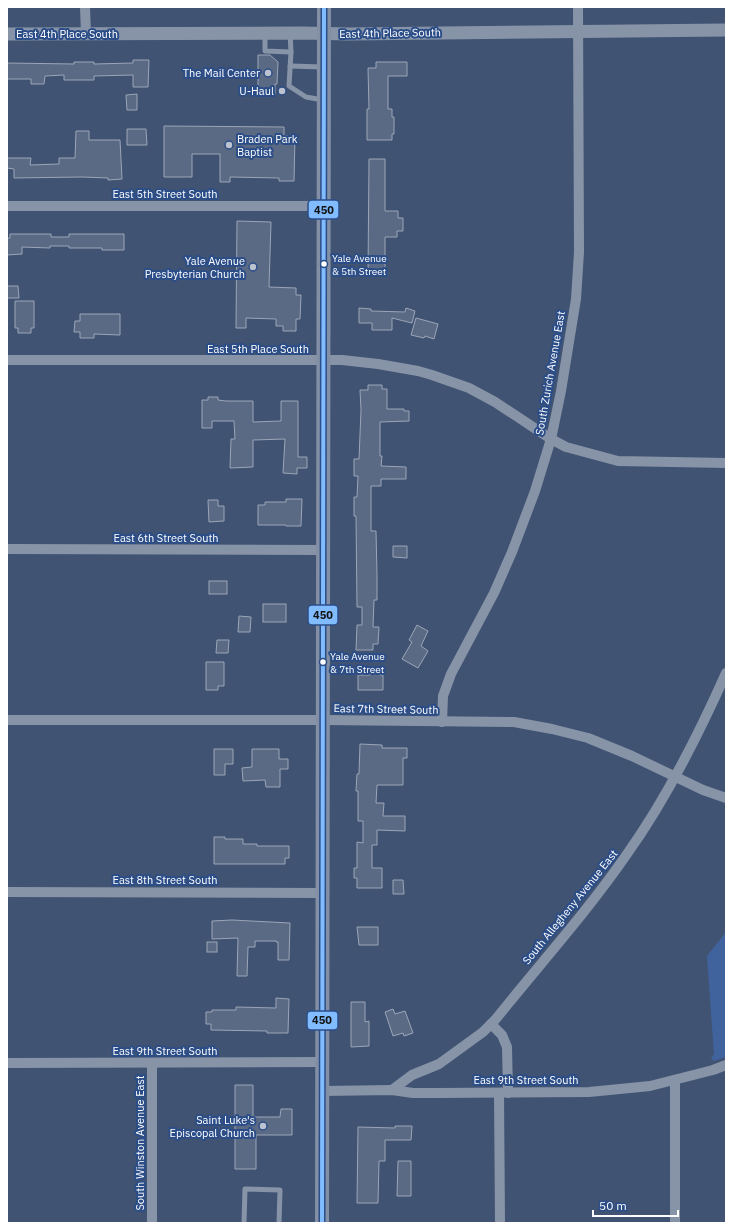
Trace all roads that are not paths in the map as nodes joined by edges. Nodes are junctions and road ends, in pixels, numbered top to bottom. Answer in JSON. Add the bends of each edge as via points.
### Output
{"nodes":[{"id":1,"x":85,"y":7,"type":"edge"},
{"id":2,"x":324,"y":7,"type":"edge"},
{"id":3,"x":578,"y":7,"type":"edge"},
{"id":4,"x":726,"y":30,"type":"edge"},
{"id":5,"x":579,"y":31,"type":"junction"},
{"id":6,"x":290,"y":33,"type":"junction"},
{"id":7,"x":7,"y":34,"type":"edge"},
{"id":8,"x":86,"y":34,"type":"junction"},
{"id":9,"x":265,"y":34,"type":"junction"},
{"id":10,"x":324,"y":34,"type":"junction"},
{"id":11,"x":291,"y":52,"type":"junction"},
{"id":12,"x":290,"y":66,"type":"junction"},
{"id":13,"x":324,"y":67,"type":"junction"},
{"id":14,"x":324,"y":100,"type":"junction"},
{"id":15,"x":7,"y":206,"type":"edge"},
{"id":16,"x":324,"y":206,"type":"junction"},
{"id":17,"x":7,"y":360,"type":"edge"},
{"id":18,"x":324,"y":361,"type":"junction"},
{"id":19,"x":551,"y":439,"type":"junction"},
{"id":20,"x":726,"y":464,"type":"edge"},
{"id":21,"x":7,"y":549,"type":"edge"},
{"id":22,"x":324,"y":550,"type":"junction"},
{"id":23,"x":726,"y":673,"type":"edge"},
{"id":24,"x":7,"y":720,"type":"edge"},
{"id":25,"x":323,"y":720,"type":"junction"},
{"id":26,"x":442,"y":722,"type":"junction"},
{"id":27,"x":675,"y":777,"type":"junction"},
{"id":28,"x":726,"y":798,"type":"edge"},
{"id":29,"x":7,"y":892,"type":"edge"},
{"id":30,"x":324,"y":893,"type":"junction"},
{"id":31,"x":491,"y":1024,"type":"junction"},
{"id":32,"x":322,"y":1062,"type":"junction"},
{"id":33,"x":7,"y":1063,"type":"edge"},
{"id":34,"x":152,"y":1063,"type":"junction"},
{"id":35,"x":726,"y":1065,"type":"edge"},
{"id":36,"x":675,"y":1080,"type":"junction"},
{"id":37,"x":392,"y":1090,"type":"junction"},
{"id":38,"x":323,"y":1091,"type":"junction"},
{"id":39,"x":503,"y":1093,"type":"junction"},
{"id":40,"x":152,"y":1223,"type":"edge"},
{"id":41,"x":244,"y":1223,"type":"edge"},
{"id":42,"x":279,"y":1223,"type":"edge"},
{"id":43,"x":322,"y":1223,"type":"edge"},
{"id":44,"x":500,"y":1223,"type":"edge"},
{"id":45,"x":675,"y":1223,"type":"edge"}],
"edges":[{"from":1,"to":8,"type":"street"},
{"from":2,"to":10,"type":"main road"},
{"from":3,"to":5,"type":"street","name":"South Zurich Avenue East"},
{"from":4,"to":5,"type":"street","name":"East 4th Place South"},
{"from":5,"to":10,"type":"street","name":"East 4th Place South"},
{"from":5,"to":19,"type":"street","name":"South Zurich Avenue East","via":[[579,252],[576,299]]},
{"from":6,"to":9,"type":"street","name":"East 4th Place South"},
{"from":6,"to":10,"type":"street","name":"East 4th Place South"},
{"from":6,"to":11,"type":"lane"},
{"from":7,"to":8,"type":"street","name":"East 4th Place South"},
{"from":8,"to":9,"type":"street","name":"East 4th Place South"},
{"from":9,"to":11,"type":"lane","via":[[265,51]]},
{"from":10,"to":13,"type":"main road"},
{"from":11,"to":12,"type":"lane"},
{"from":12,"to":13,"type":"lane"},
{"from":12,"to":14,"type":"lane","via":[[289,86],[306,98]]},
{"from":13,"to":14,"type":"main road"},
{"from":14,"to":16,"type":"main road"},
{"from":15,"to":16,"type":"street","name":"East 5th Street South"},
{"from":16,"to":18,"type":"main road"},
{"from":17,"to":18,"type":"street","name":"East 5th Place South"},
{"from":18,"to":19,"type":"street","name":"East 5th Place South","via":[[378,364],[432,375],[469,388]]},
{"from":18,"to":22,"type":"main road"},
{"from":19,"to":20,"type":"street","name":"East 5th Place South","via":[[566,447],[618,461]]},
{"from":19,"to":26,"type":"street","name":"South Zurich Avenue East","via":[[535,492],[512,552],[494,593],[451,674],[443,696]]},
{"from":21,"to":22,"type":"street","name":"East 6th Street South"},
{"from":22,"to":25,"type":"main road"},
{"from":23,"to":27,"type":"street","name":"South Allegheny Avenue East"},
{"from":24,"to":25,"type":"street","name":"East 7th Street South"},
{"from":25,"to":26,"type":"street","name":"East 7th Street South"},
{"from":25,"to":30,"type":"main road"},
{"from":26,"to":27,"type":"street","name":"East 7th Street South","via":[[514,722],[570,733],[632,756]]},
{"from":27,"to":28,"type":"street","name":"East 7th Street South"},
{"from":27,"to":31,"type":"street","name":"South Allegheny Avenue East","via":[[628,853],[604,886]]},
{"from":29,"to":30,"type":"street","name":"East 8th Street South"},
{"from":30,"to":32,"type":"main road"},
{"from":31,"to":37,"type":"street","name":"South Allegheny Avenue East","via":[[439,1064],[412,1075]]},
{"from":31,"to":39,"type":"street","via":[[502,1036],[507,1047]]},
{"from":32,"to":34,"type":"street","name":"East 9th Street South"},
{"from":32,"to":38,"type":"main road"},
{"from":33,"to":34,"type":"street","name":"East 9th Street South"},
{"from":34,"to":40,"type":"street","name":"South Winston Avenue East"},
{"from":35,"to":36,"type":"street","name":"East 9th Street South"},
{"from":36,"to":39,"type":"street","name":"East 9th Street South","via":[[650,1086],[589,1092]]},
{"from":36,"to":45,"type":"street"},
{"from":37,"to":38,"type":"street","name":"East 9th Street South"},
{"from":37,"to":39,"type":"street","name":"East 9th Street South","via":[[413,1093]]},
{"from":38,"to":43,"type":"main road"},
{"from":39,"to":44,"type":"street"},
{"from":41,"to":42,"type":"lane","via":[[244,1189],[280,1190]]}]}
